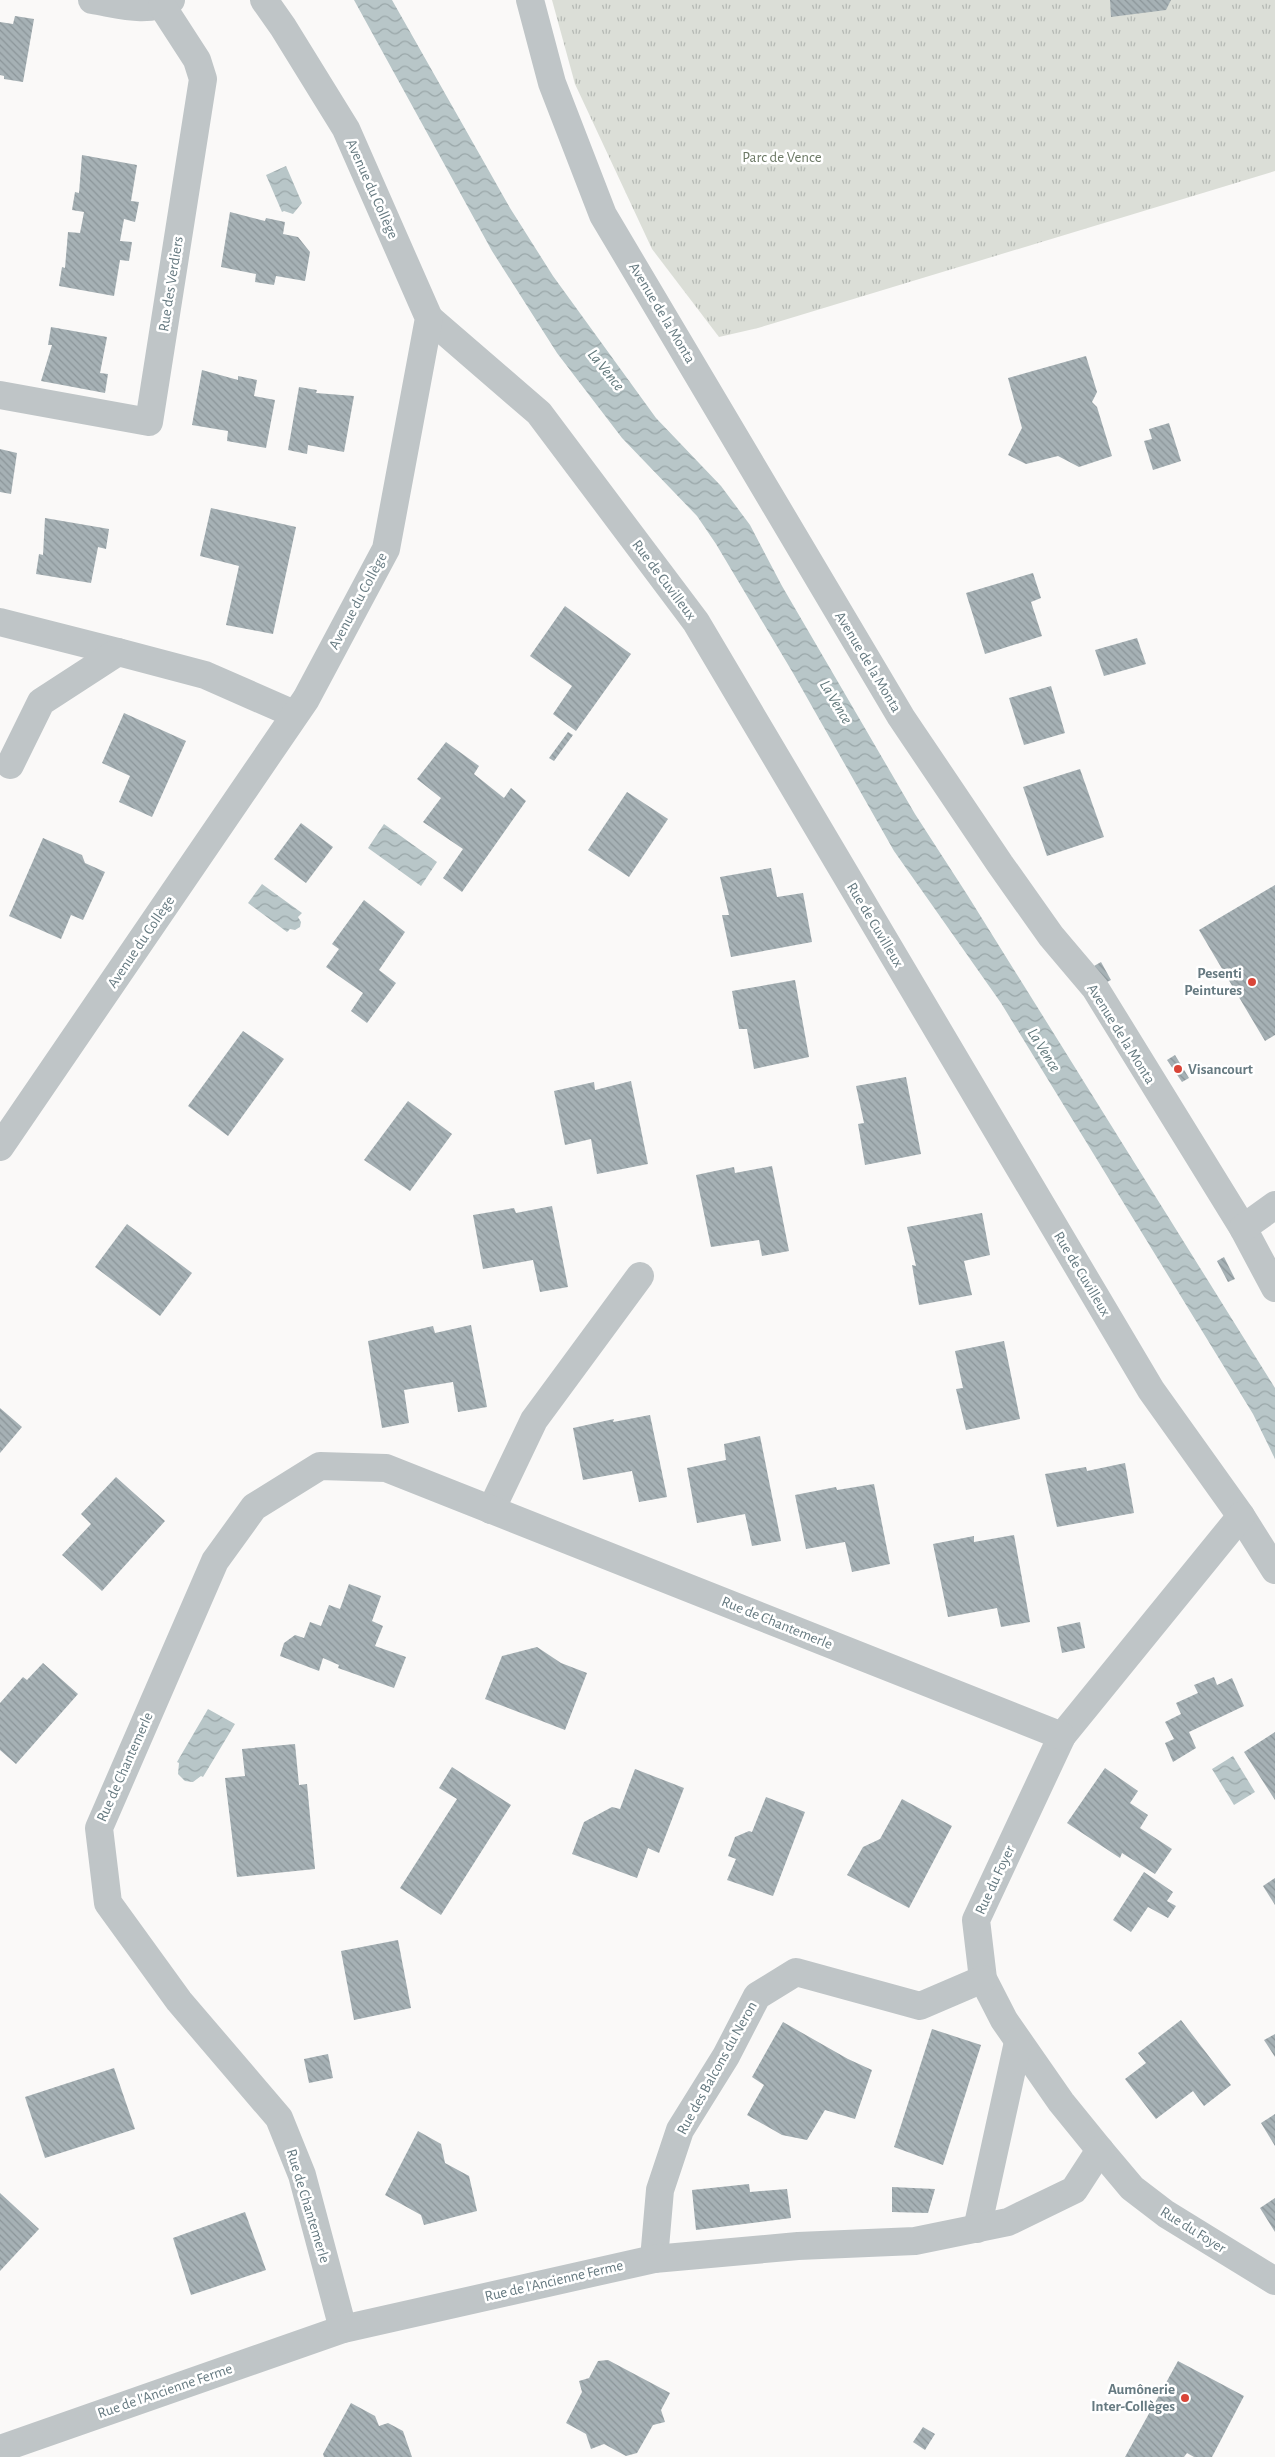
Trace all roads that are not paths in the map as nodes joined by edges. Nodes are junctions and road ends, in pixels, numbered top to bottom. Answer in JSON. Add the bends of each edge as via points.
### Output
{"nodes":[{"id":1,"x":92,"y":0,"type":"edge"},
{"id":2,"x":264,"y":0,"type":"edge"},
{"id":3,"x":530,"y":0,"type":"edge"},
{"id":4,"x":167,"y":3,"type":"edge"},
{"id":5,"x":429,"y":318,"type":"junction"},
{"id":6,"x":0,"y":395,"type":"edge"},
{"id":7,"x":0,"y":622,"type":"edge"},
{"id":8,"x":118,"y":652,"type":"junction"},
{"id":9,"x":294,"y":714,"type":"junction"},
{"id":10,"x":10,"y":764,"type":"dead end"},
{"id":11,"x":0,"y":1147,"type":"edge"},
{"id":12,"x":1275,"y":1205,"type":"edge"},
{"id":13,"x":1242,"y":1228,"type":"junction"},
{"id":14,"x":640,"y":1276,"type":"dead end"},
{"id":15,"x":1275,"y":1288,"type":"edge"},
{"id":16,"x":491,"y":1510,"type":"junction"},
{"id":17,"x":1241,"y":1516,"type":"junction"},
{"id":18,"x":1275,"y":1570,"type":"edge"},
{"id":19,"x":1062,"y":1736,"type":"junction"},
{"id":20,"x":983,"y":1979,"type":"junction"},
{"id":21,"x":1018,"y":2042,"type":"junction"},
{"id":22,"x":1100,"y":2150,"type":"junction"},
{"id":23,"x":976,"y":2229,"type":"junction"},
{"id":24,"x":654,"y":2259,"type":"junction"},
{"id":25,"x":1275,"y":2281,"type":"edge"},
{"id":26,"x":343,"y":2329,"type":"junction"},
{"id":27,"x":0,"y":2449,"type":"edge"}],
"edges":[{"from":1,"to":4,"type":"street","via":[[139,7]]},
{"from":2,"to":5,"type":"street","name":"Avenue du Collège","via":[[346,129]]},
{"from":3,"to":13,"type":"street","name":"Avenue de la Monta","via":[[552,83],[603,215],[901,717],[1051,936],[1095,988]]},
{"from":4,"to":6,"type":"street","name":"Rue des Verdiers","via":[[197,60],[203,79],[149,422]]},
{"from":5,"to":9,"type":"street","name":"Avenue du Collège","via":[[386,549],[306,699]]},
{"from":5,"to":17,"type":"street","name":"Rue de Cuvilleux","via":[[539,412],[696,622],[1151,1390]]},
{"from":7,"to":8,"type":"street"},
{"from":8,"to":9,"type":"street","via":[[205,676]]},
{"from":8,"to":10,"type":"street","via":[[41,702]]},
{"from":9,"to":11,"type":"street","name":"Avenue du Collège"},
{"from":12,"to":13,"type":"street"},
{"from":13,"to":15,"type":"street","name":"Avenue de la Monta"},
{"from":14,"to":16,"type":"street","via":[[534,1420]]},
{"from":16,"to":19,"type":"street","name":"Rue de Chantemerle"},
{"from":16,"to":26,"type":"street","name":"Rue de Chantemerle","via":[[386,1468],[320,1466],[254,1507],[215,1561],[99,1828],[108,1903],[179,2001],[279,2118],[302,2175]]},
{"from":17,"to":18,"type":"street","name":"Rue de Cuvilleux"},
{"from":17,"to":19,"type":"street","name":"Rue du Foyer"},
{"from":19,"to":20,"type":"street","name":"Rue du Foyer","via":[[976,1920]]},
{"from":20,"to":21,"type":"street","name":"Rue du Foyer"},
{"from":20,"to":24,"type":"street","name":"Rue des Balcons du Neron","via":[[920,2006],[796,1972],[757,1996],[726,2056],[680,2130],[660,2190]]},
{"from":21,"to":22,"type":"street","name":"Rue du Foyer"},
{"from":21,"to":23,"type":"street"},
{"from":22,"to":23,"type":"street","name":"Rue de l'Ancienne Ferme","via":[[1074,2190],[1008,2222]]},
{"from":22,"to":25,"type":"street","name":"Rue du Foyer","via":[[1132,2188],[1166,2214]]},
{"from":23,"to":24,"type":"street","name":"Rue de l'Ancienne Ferme","via":[[915,2241],[798,2246]]},
{"from":24,"to":26,"type":"street","name":"Rue de l'Ancienne Ferme"},
{"from":26,"to":27,"type":"street","name":"Rue de l'Ancienne Ferme"}]}
